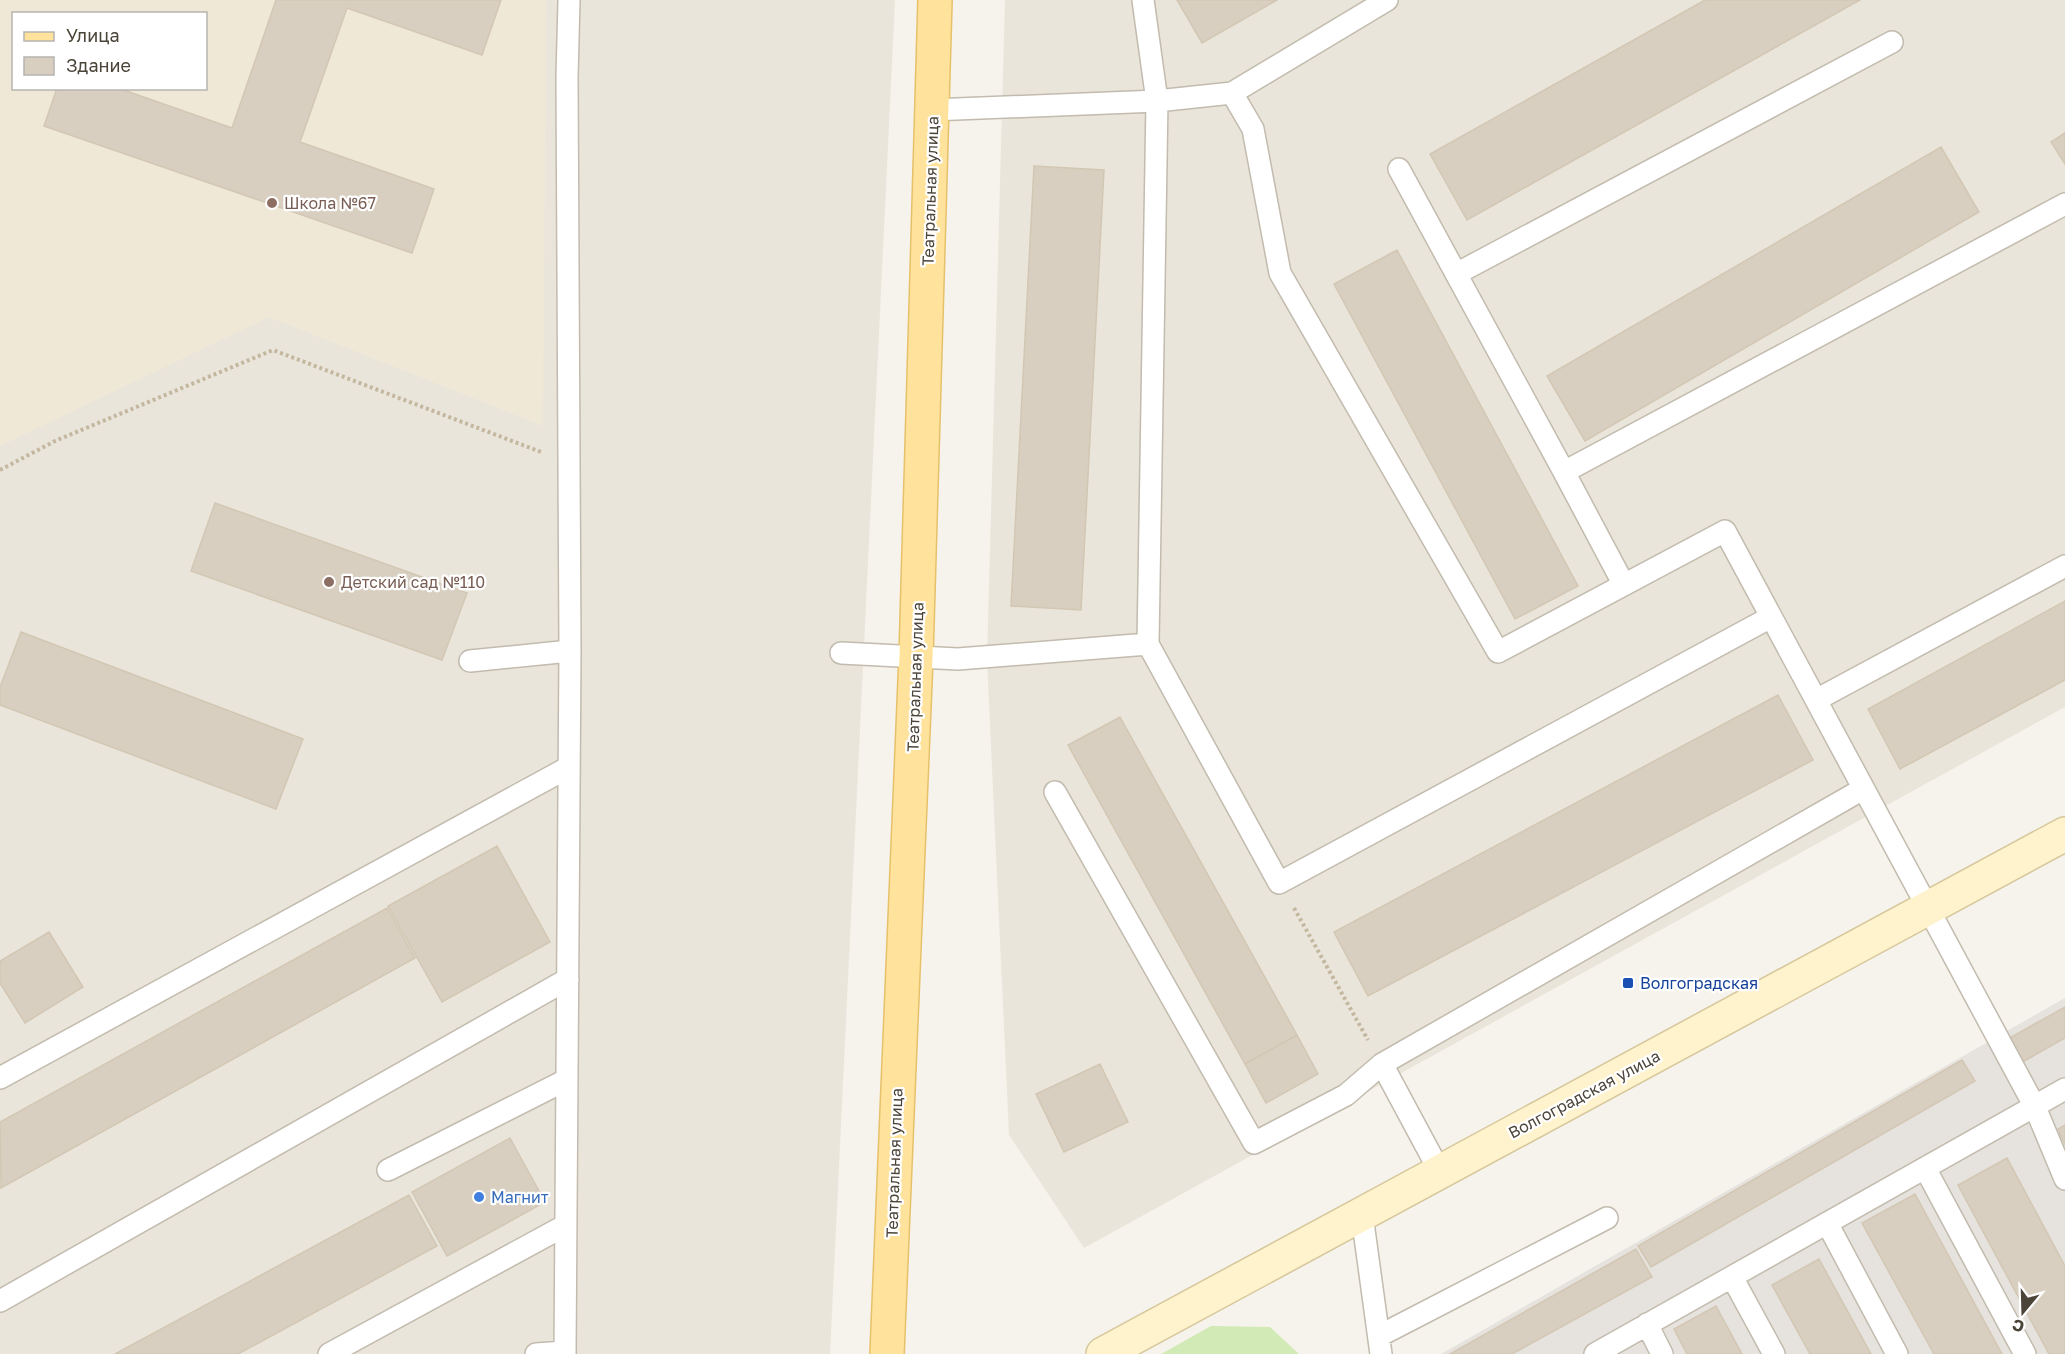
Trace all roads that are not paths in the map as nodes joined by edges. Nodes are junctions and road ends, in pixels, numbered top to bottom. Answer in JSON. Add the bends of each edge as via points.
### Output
{"nodes":[{"id":1,"x":569,"y":0,"type":"edge"},
{"id":2,"x":935,"y":0,"type":"edge"},
{"id":3,"x":1143,"y":0,"type":"edge"},
{"id":4,"x":1387,"y":0,"type":"edge"},
{"id":5,"x":1892,"y":42,"type":"dead end"},
{"id":6,"x":1232,"y":93,"type":"junction"},
{"id":7,"x":1157,"y":101,"type":"junction"},
{"id":8,"x":932,"y":111,"type":"junction"},
{"id":9,"x":1399,"y":169,"type":"dead end"},
{"id":10,"x":2065,"y":204,"type":"edge"},
{"id":11,"x":1456,"y":274,"type":"junction"},
{"id":12,"x":1564,"y":472,"type":"junction"},
{"id":13,"x":2065,"y":566,"type":"edge"},
{"id":14,"x":1624,"y":585,"type":"junction"},
{"id":15,"x":1771,"y":617,"type":"junction"},
{"id":16,"x":1148,"y":644,"type":"junction"},
{"id":17,"x":570,"y":651,"type":"junction"},
{"id":18,"x":841,"y":653,"type":"dead end"},
{"id":19,"x":916,"y":657,"type":"junction"},
{"id":20,"x":470,"y":661,"type":"dead end"},
{"id":21,"x":1816,"y":700,"type":"junction"},
{"id":22,"x":569,"y":767,"type":"junction"},
{"id":23,"x":1863,"y":789,"type":"junction"},
{"id":24,"x":1055,"y":792,"type":"dead end"},
{"id":25,"x":2065,"y":834,"type":"edge"},
{"id":26,"x":1928,"y":907,"type":"junction"},
{"id":27,"x":568,"y":979,"type":"junction"},
{"id":28,"x":1382,"y":1064,"type":"junction"},
{"id":29,"x":0,"y":1078,"type":"edge"},
{"id":30,"x":566,"y":1080,"type":"junction"},
{"id":31,"x":2065,"y":1089,"type":"edge"},
{"id":32,"x":2035,"y":1107,"type":"junction"},
{"id":33,"x":1925,"y":1168,"type":"junction"},
{"id":34,"x":388,"y":1170,"type":"dead end"},
{"id":35,"x":1440,"y":1172,"type":"junction"},
{"id":36,"x":2065,"y":1179,"type":"edge"},
{"id":37,"x":1362,"y":1215,"type":"junction"},
{"id":38,"x":1607,"y":1218,"type":"dead end"},
{"id":39,"x":1827,"y":1223,"type":"junction"},
{"id":40,"x":566,"y":1225,"type":"junction"},
{"id":41,"x":1732,"y":1276,"type":"junction"},
{"id":42,"x":0,"y":1301,"type":"edge"},
{"id":43,"x":1647,"y":1324,"type":"junction"},
{"id":44,"x":1380,"y":1345,"type":"edge"},
{"id":45,"x":565,"y":1353,"type":"edge"},
{"id":46,"x":329,"y":1354,"type":"edge"},
{"id":47,"x":536,"y":1354,"type":"edge"},
{"id":48,"x":887,"y":1354,"type":"edge"},
{"id":49,"x":1103,"y":1354,"type":"edge"},
{"id":50,"x":1594,"y":1354,"type":"edge"},
{"id":51,"x":1662,"y":1354,"type":"edge"},
{"id":52,"x":1774,"y":1354,"type":"edge"},
{"id":53,"x":1897,"y":1354,"type":"edge"},
{"id":54,"x":2025,"y":1354,"type":"edge"}],
"edges":[{"from":1,"to":17,"type":"lane"},
{"from":2,"to":8,"type":"main road","name":"Театральная улица"},
{"from":3,"to":7,"type":"lane"},
{"from":4,"to":6,"type":"lane"},
{"from":5,"to":11,"type":"lane"},
{"from":6,"to":7,"type":"lane"},
{"from":6,"to":14,"type":"lane","via":[[1253,129],[1280,273],[1498,652]]},
{"from":7,"to":8,"type":"lane"},
{"from":7,"to":16,"type":"lane"},
{"from":8,"to":19,"type":"main road","name":"Театральная улица"},
{"from":9,"to":11,"type":"lane"},
{"from":10,"to":12,"type":"lane"},
{"from":11,"to":12,"type":"lane"},
{"from":12,"to":14,"type":"lane"},
{"from":13,"to":21,"type":"lane"},
{"from":14,"to":15,"type":"lane","via":[[1725,531]]},
{"from":15,"to":16,"type":"lane","via":[[1280,883]]},
{"from":15,"to":21,"type":"lane"},
{"from":16,"to":19,"type":"lane","via":[[958,659]]},
{"from":17,"to":20,"type":"lane"},
{"from":17,"to":22,"type":"lane"},
{"from":18,"to":19,"type":"lane"},
{"from":19,"to":48,"type":"main road","name":"Театральная улица"},
{"from":21,"to":23,"type":"lane"},
{"from":22,"to":27,"type":"lane"},
{"from":22,"to":29,"type":"lane"},
{"from":23,"to":26,"type":"lane"},
{"from":23,"to":28,"type":"lane"},
{"from":24,"to":28,"type":"lane","via":[[1254,1143],[1346,1095]]},
{"from":25,"to":26,"type":"main road","name":"Волгоградская улица"},
{"from":26,"to":32,"type":"lane"},
{"from":26,"to":35,"type":"main road","name":"Волгоградская улица"},
{"from":27,"to":30,"type":"lane"},
{"from":27,"to":42,"type":"lane"},
{"from":28,"to":35,"type":"lane"},
{"from":30,"to":34,"type":"lane"},
{"from":30,"to":40,"type":"lane"},
{"from":31,"to":32,"type":"lane"},
{"from":32,"to":33,"type":"lane"},
{"from":32,"to":36,"type":"lane"},
{"from":33,"to":39,"type":"lane"},
{"from":33,"to":54,"type":"lane"},
{"from":35,"to":37,"type":"main road","name":"Волгоградская улица"},
{"from":37,"to":44,"type":"lane"},
{"from":37,"to":49,"type":"main road","name":"Волгоградская улица"},
{"from":38,"to":44,"type":"lane"},
{"from":39,"to":41,"type":"lane"},
{"from":39,"to":53,"type":"lane"},
{"from":40,"to":45,"type":"lane"},
{"from":40,"to":46,"type":"lane"},
{"from":41,"to":43,"type":"lane"},
{"from":41,"to":52,"type":"lane"},
{"from":43,"to":50,"type":"lane"},
{"from":43,"to":51,"type":"lane"},
{"from":45,"to":47,"type":"lane"}]}
